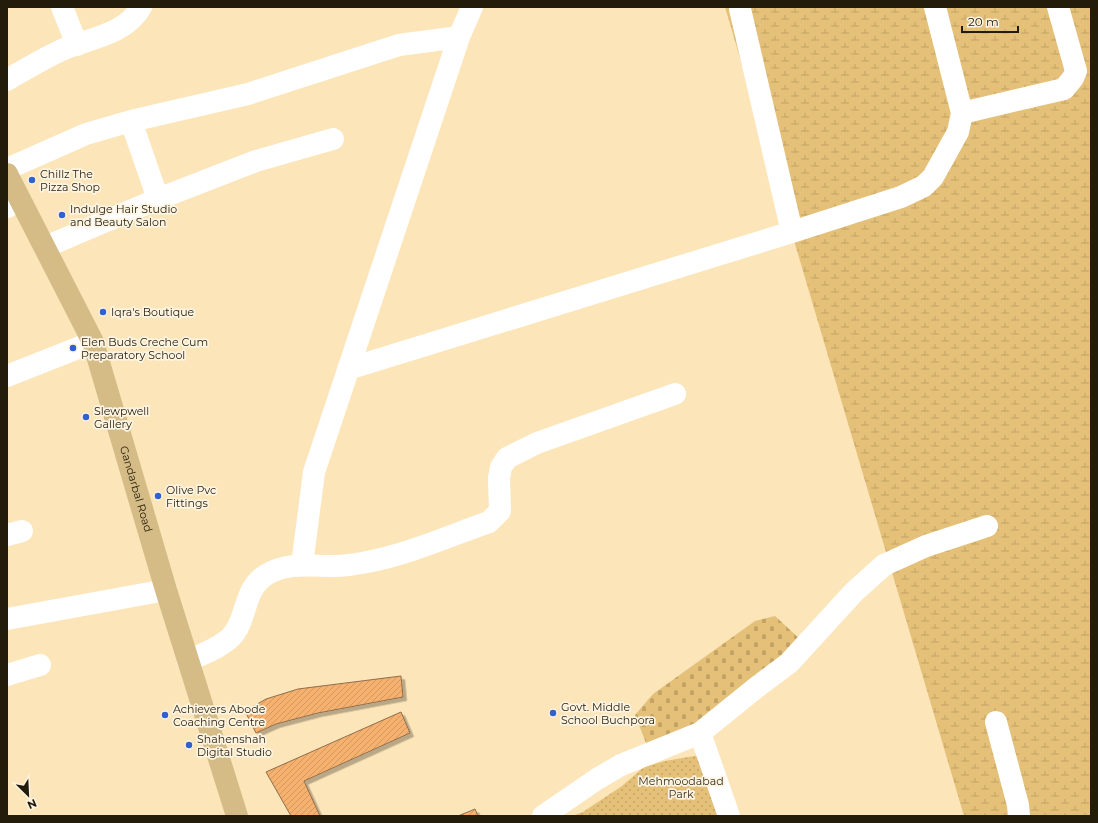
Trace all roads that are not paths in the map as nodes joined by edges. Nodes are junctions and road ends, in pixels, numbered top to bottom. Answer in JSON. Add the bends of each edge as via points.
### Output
{"nodes":[{"id":1,"x":62,"y":7,"type":"edge"},
{"id":2,"x":141,"y":7,"type":"edge"},
{"id":3,"x":472,"y":7,"type":"edge"},
{"id":4,"x":935,"y":7,"type":"edge"},
{"id":5,"x":1058,"y":7,"type":"edge"},
{"id":6,"x":740,"y":9,"type":"dead end"},
{"id":7,"x":459,"y":38,"type":"junction"},
{"id":8,"x":77,"y":45,"type":"junction"},
{"id":9,"x":7,"y":80,"type":"edge"},
{"id":10,"x":962,"y":113,"type":"junction"},
{"id":11,"x":131,"y":121,"type":"junction"},
{"id":12,"x":334,"y":139,"type":"dead end"},
{"id":13,"x":7,"y":169,"type":"edge"},
{"id":14,"x":7,"y":174,"type":"edge"},
{"id":15,"x":158,"y":200,"type":"junction"},
{"id":16,"x":14,"y":204,"type":"edge"},
{"id":17,"x":792,"y":232,"type":"junction"},
{"id":18,"x":45,"y":247,"type":"junction"},
{"id":19,"x":93,"y":342,"type":"junction"},
{"id":20,"x":348,"y":369,"type":"junction"},
{"id":21,"x":7,"y":376,"type":"edge"},
{"id":22,"x":675,"y":394,"type":"dead end"},
{"id":23,"x":987,"y":526,"type":"dead end"},
{"id":24,"x":302,"y":565,"type":"junction"},
{"id":25,"x":166,"y":590,"type":"junction"},
{"id":26,"x":7,"y":619,"type":"edge"},
{"id":27,"x":188,"y":661,"type":"junction"},
{"id":28,"x":40,"y":665,"type":"dead end"},
{"id":29,"x":7,"y":675,"type":"edge"},
{"id":30,"x":996,"y":722,"type":"dead end"},
{"id":31,"x":700,"y":734,"type":"junction"},
{"id":32,"x":237,"y":816,"type":"edge"},
{"id":33,"x":543,"y":816,"type":"edge"},
{"id":34,"x":729,"y":816,"type":"edge"},
{"id":35,"x":1019,"y":816,"type":"edge"}],
"edges":[{"from":1,"to":8,"type":"street"},
{"from":2,"to":8,"type":"street","via":[[126,24]]},
{"from":3,"to":7,"type":"street"},
{"from":4,"to":10,"type":"street"},
{"from":5,"to":10,"type":"street","via":[[1076,71],[1069,84],[1064,89]]},
{"from":6,"to":17,"type":"street"},
{"from":7,"to":11,"type":"street","via":[[399,45],[248,94]]},
{"from":7,"to":20,"type":"street"},
{"from":8,"to":9,"type":"street","via":[[34,64]]},
{"from":10,"to":17,"type":"street","via":[[958,132],[933,177],[924,186],[901,197]]},
{"from":11,"to":13,"type":"street","via":[[86,134]]},
{"from":11,"to":15,"type":"street"},
{"from":12,"to":15,"type":"street","via":[[256,161]]},
{"from":14,"to":16,"type":"main road","name":"Gandarbal Road"},
{"from":15,"to":18,"type":"street"},
{"from":16,"to":18,"type":"main road","name":"Gandarbal Road"},
{"from":17,"to":20,"type":"street"},
{"from":18,"to":19,"type":"main road","name":"Gandarbal Road"},
{"from":19,"to":21,"type":"street"},
{"from":19,"to":25,"type":"main road","name":"Gandarbal Road"},
{"from":20,"to":24,"type":"street","via":[[314,472]]},
{"from":22,"to":24,"type":"street","via":[[536,443],[507,458],[501,467],[499,478],[500,511],[489,522],[368,562],[335,566]]},
{"from":23,"to":31,"type":"street","via":[[926,546],[884,565],[854,592],[790,663]]},
{"from":24,"to":27,"type":"street","via":[[279,568],[265,576],[252,588],[236,631],[231,637]]},
{"from":25,"to":26,"type":"street"},
{"from":25,"to":27,"type":"main road","name":"Gandarbal Road"},
{"from":27,"to":32,"type":"main road","name":"Gandarbal Road"},
{"from":28,"to":29,"type":"street"},
{"from":30,"to":35,"type":"street"},
{"from":31,"to":33,"type":"street","via":[[621,765]]},
{"from":31,"to":34,"type":"street"}]}
